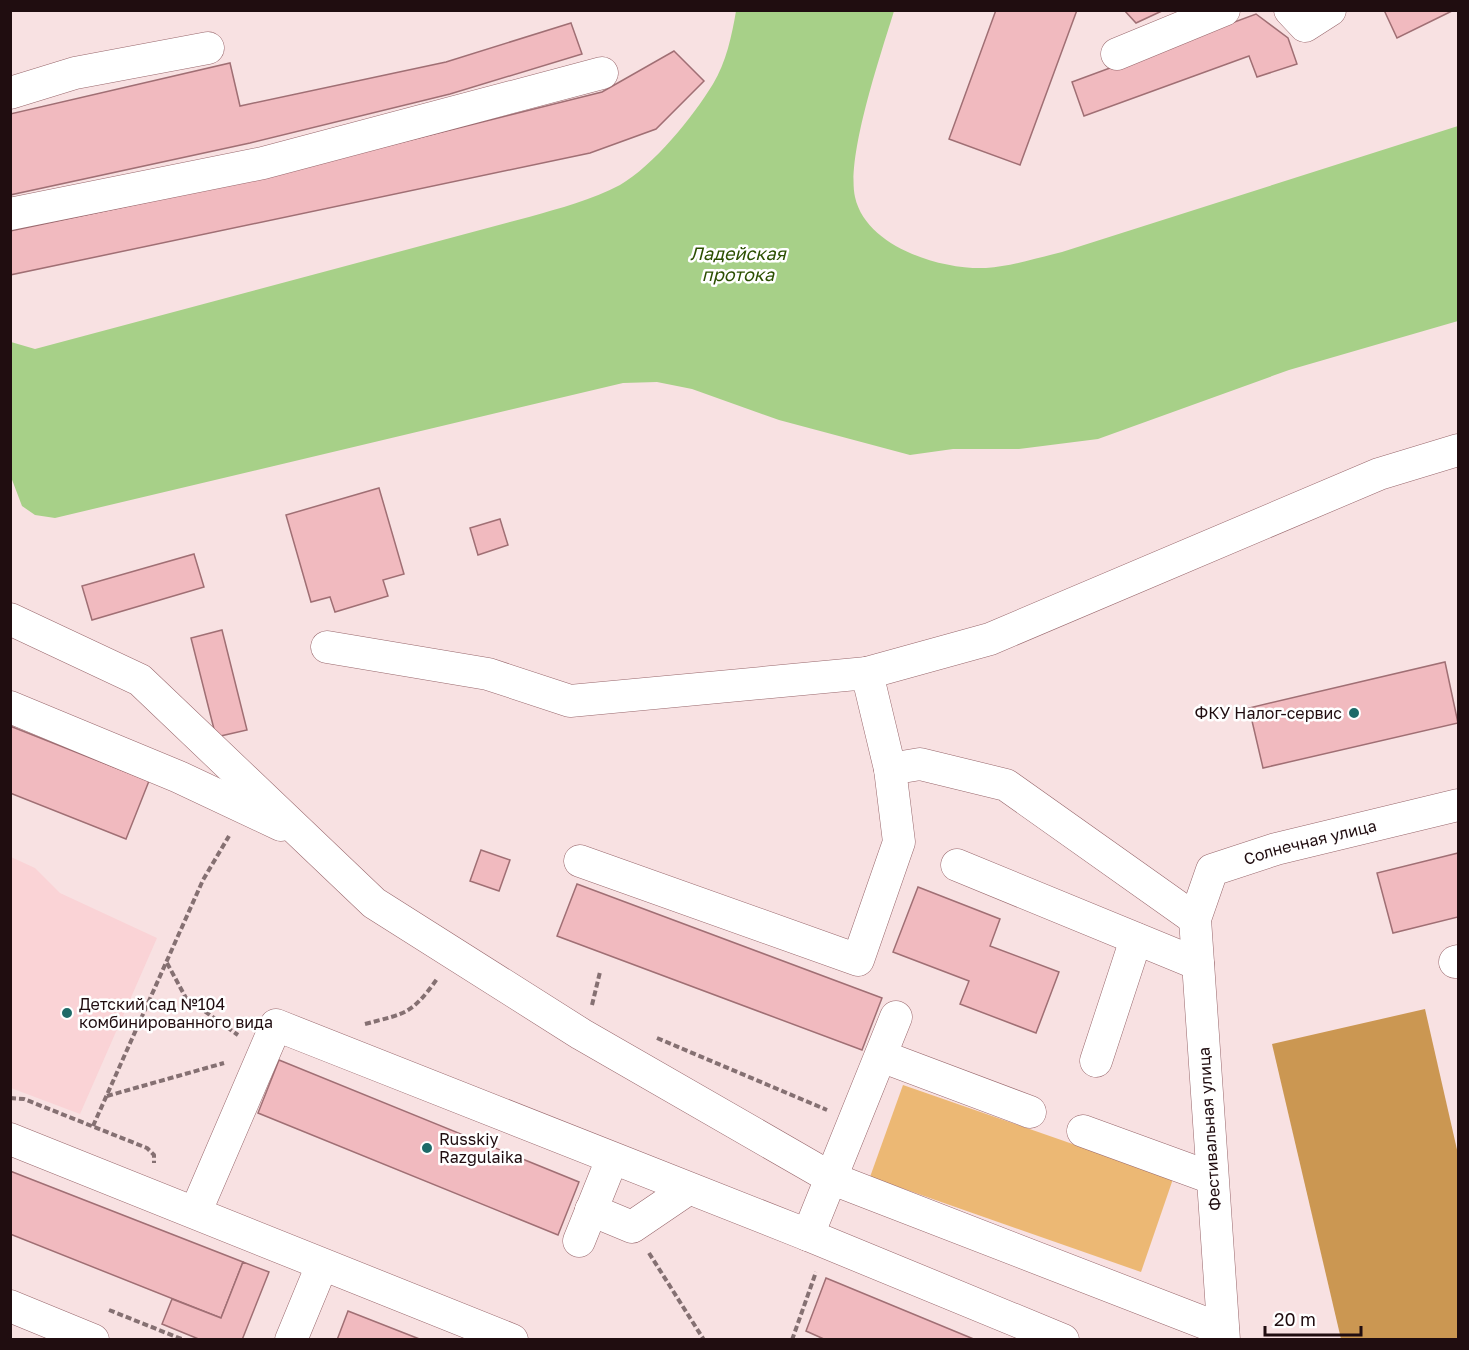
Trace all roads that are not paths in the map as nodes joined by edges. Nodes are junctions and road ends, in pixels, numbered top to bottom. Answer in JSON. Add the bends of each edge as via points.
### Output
{"nodes":[{"id":1,"x":1224,"y":10,"type":"edge"},
{"id":2,"x":1290,"y":10,"type":"edge"},
{"id":3,"x":1330,"y":10,"type":"edge"},
{"id":4,"x":208,"y":48,"type":"dead end"},
{"id":5,"x":1117,"y":54,"type":"dead end"},
{"id":6,"x":602,"y":73,"type":"dead end"},
{"id":7,"x":10,"y":93,"type":"edge"},
{"id":8,"x":10,"y":214,"type":"edge"},
{"id":9,"x":1458,"y":450,"type":"edge"},
{"id":10,"x":10,"y":619,"type":"edge"},
{"id":11,"x":327,"y":647,"type":"dead end"},
{"id":12,"x":867,"y":673,"type":"junction"},
{"id":13,"x":10,"y":707,"type":"edge"},
{"id":14,"x":890,"y":769,"type":"junction"},
{"id":15,"x":1458,"y":805,"type":"edge"},
{"id":16,"x":306,"y":837,"type":"junction"},
{"id":17,"x":580,"y":861,"type":"dead end"},
{"id":18,"x":957,"y":865,"type":"dead end"},
{"id":19,"x":1195,"y":919,"type":"junction"},
{"id":20,"x":1136,"y":939,"type":"junction"},
{"id":21,"x":1198,"y":964,"type":"junction"},
{"id":22,"x":896,"y":1017,"type":"dead end"},
{"id":23,"x":881,"y":1056,"type":"junction"},
{"id":24,"x":1096,"y":1061,"type":"dead end"},
{"id":25,"x":1030,"y":1112,"type":"dead end"},
{"id":26,"x":1083,"y":1131,"type":"dead end"},
{"id":27,"x":10,"y":1139,"type":"edge"},
{"id":28,"x":612,"y":1159,"type":"junction"},
{"id":29,"x":1212,"y":1178,"type":"junction"},
{"id":30,"x":833,"y":1179,"type":"junction"},
{"id":31,"x":688,"y":1189,"type":"junction"},
{"id":32,"x":591,"y":1210,"type":"junction"},
{"id":33,"x":196,"y":1211,"type":"junction"},
{"id":34,"x":817,"y":1239,"type":"junction"},
{"id":35,"x":579,"y":1241,"type":"dead end"},
{"id":36,"x":322,"y":1265,"type":"junction"},
{"id":37,"x":10,"y":1306,"type":"edge"},
{"id":38,"x":1224,"y":1335,"type":"edge"},
{"id":39,"x":93,"y":1340,"type":"edge"},
{"id":40,"x":291,"y":1340,"type":"edge"},
{"id":41,"x":512,"y":1340,"type":"edge"},
{"id":42,"x":1064,"y":1340,"type":"edge"}],
"edges":[{"from":1,"to":5,"type":"street"},
{"from":2,"to":3,"type":"street","via":[[1305,26]]},
{"from":4,"to":7,"type":"street","via":[[75,73]]},
{"from":6,"to":8,"type":"street","via":[[263,163]]},
{"from":9,"to":12,"type":"street","via":[[1379,474],[990,639]]},
{"from":10,"to":16,"type":"street","via":[[140,680]]},
{"from":11,"to":12,"type":"street","via":[[488,674],[570,701]]},
{"from":12,"to":14,"type":"street"},
{"from":13,"to":16,"type":"street","via":[[179,777]]},
{"from":14,"to":17,"type":"street","via":[[898,842],[858,960]]},
{"from":14,"to":19,"type":"street","via":[[920,764],[1006,785]]},
{"from":15,"to":19,"type":"street","name":"Солнечная улица","via":[[1276,849],[1212,870]]},
{"from":16,"to":30,"type":"street","via":[[374,903],[454,955],[573,1029]]},
{"from":18,"to":20,"type":"street"},
{"from":19,"to":21,"type":"street","name":"Фестивальная улица"},
{"from":20,"to":21,"type":"street"},
{"from":20,"to":24,"type":"street"},
{"from":21,"to":29,"type":"street","name":"Фестивальная улица"},
{"from":22,"to":23,"type":"street"},
{"from":23,"to":25,"type":"street"},
{"from":23,"to":30,"type":"street"},
{"from":26,"to":29,"type":"street"},
{"from":27,"to":33,"type":"street"},
{"from":28,"to":31,"type":"street"},
{"from":28,"to":32,"type":"street"},
{"from":28,"to":33,"type":"street","via":[[276,1025]]},
{"from":29,"to":38,"type":"street","name":"Фестивальная улица"},
{"from":30,"to":34,"type":"street"},
{"from":30,"to":38,"type":"street"},
{"from":31,"to":32,"type":"street","via":[[632,1227]]},
{"from":31,"to":34,"type":"street"},
{"from":32,"to":35,"type":"street"},
{"from":33,"to":36,"type":"street"},
{"from":34,"to":42,"type":"street"},
{"from":36,"to":40,"type":"street"},
{"from":36,"to":41,"type":"street"},
{"from":37,"to":39,"type":"street"}]}
